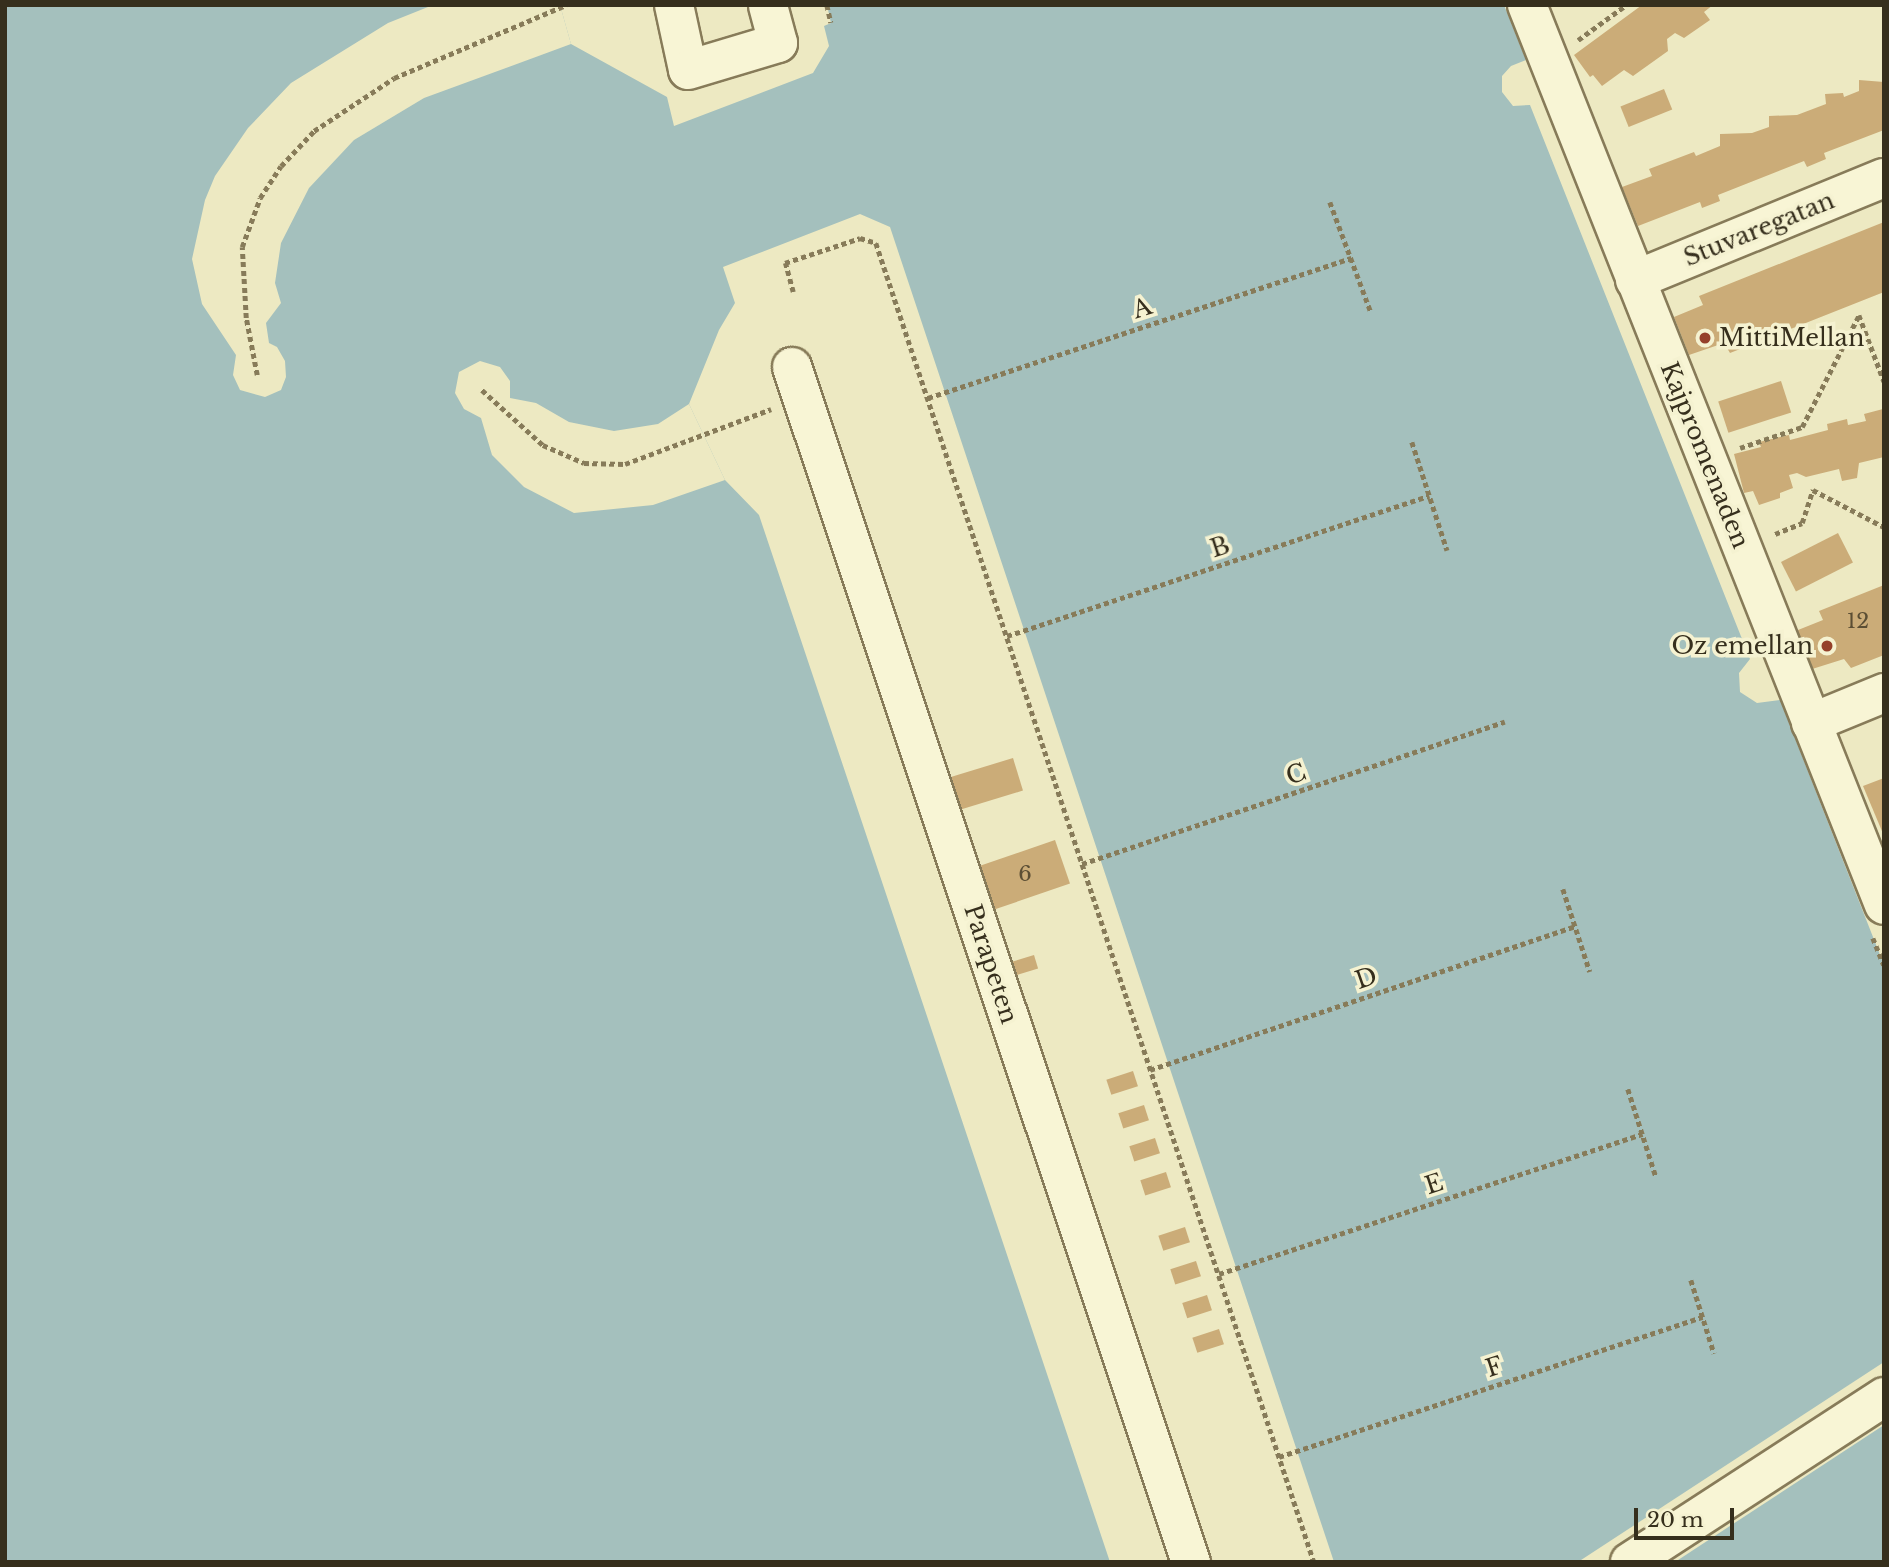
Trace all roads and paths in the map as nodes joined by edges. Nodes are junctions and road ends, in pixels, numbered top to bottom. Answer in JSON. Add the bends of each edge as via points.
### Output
{"nodes":[{"id":1,"x":565,"y":5,"type":"edge"},
{"id":2,"x":674,"y":5,"type":"edge"},
{"id":3,"x":768,"y":5,"type":"edge"},
{"id":4,"x":827,"y":5,"type":"edge"},
{"id":5,"x":1527,"y":5,"type":"edge"},
{"id":6,"x":1626,"y":5,"type":"edge"},
{"id":7,"x":831,"y":23,"type":"dead end"},
{"id":8,"x":1549,"y":61,"type":"junction"},
{"id":9,"x":1884,"y":178,"type":"edge"},
{"id":10,"x":1330,"y":202,"type":"dead end"},
{"id":11,"x":1351,"y":258,"type":"junction"},
{"id":12,"x":1635,"y":281,"type":"junction"},
{"id":13,"x":793,"y":292,"type":"dead end"},
{"id":14,"x":1371,"y":312,"type":"dead end"},
{"id":15,"x":257,"y":375,"type":"dead end"},
{"id":16,"x":1884,"y":381,"type":"edge"},
{"id":17,"x":797,"y":382,"type":"joint"},
{"id":18,"x":482,"y":390,"type":"dead end"},
{"id":19,"x":928,"y":398,"type":"junction"},
{"id":20,"x":1412,"y":442,"type":"dead end"},
{"id":21,"x":1706,"y":459,"type":"junction"},
{"id":22,"x":1429,"y":496,"type":"junction"},
{"id":23,"x":1884,"y":527,"type":"edge"},
{"id":24,"x":1741,"y":547,"type":"junction"},
{"id":25,"x":1447,"y":550,"type":"dead end"},
{"id":26,"x":1007,"y":636,"type":"junction"},
{"id":27,"x":1872,"y":697,"type":"edge"},
{"id":28,"x":1505,"y":722,"type":"dead end"},
{"id":29,"x":1811,"y":723,"type":"junction"},
{"id":30,"x":1082,"y":864,"type":"junction"},
{"id":31,"x":1563,"y":890,"type":"dead end"},
{"id":32,"x":1884,"y":905,"type":"edge"},
{"id":33,"x":1575,"y":926,"type":"junction"},
{"id":34,"x":1590,"y":972,"type":"dead end"},
{"id":35,"x":1150,"y":1070,"type":"junction"},
{"id":36,"x":1628,"y":1089,"type":"dead end"},
{"id":37,"x":1642,"y":1134,"type":"junction"},
{"id":38,"x":1656,"y":1177,"type":"dead end"},
{"id":39,"x":1219,"y":1274,"type":"junction"},
{"id":40,"x":1691,"y":1280,"type":"dead end"},
{"id":41,"x":1702,"y":1317,"type":"junction"},
{"id":42,"x":1714,"y":1353,"type":"dead end"},
{"id":43,"x":1884,"y":1397,"type":"edge"},
{"id":44,"x":1279,"y":1457,"type":"junction"},
{"id":45,"x":1191,"y":1562,"type":"edge"},
{"id":46,"x":1314,"y":1562,"type":"edge"},
{"id":47,"x":1630,"y":1562,"type":"edge"}],
"edges":[{"from":1,"to":15,"type":"path","via":[[394,78],[314,131],[281,166],[260,198],[242,247],[246,318]]},
{"from":2,"to":3,"type":"street","via":[[688,70],[778,43]]},
{"from":4,"to":7,"type":"path"},
{"from":5,"to":8,"type":"street","name":"Kajpromenaden"},
{"from":6,"to":8,"type":"path"},
{"from":8,"to":12,"type":"street","name":"Kajpromenaden"},
{"from":9,"to":12,"type":"street","name":"Stuvaregatan"},
{"from":10,"to":11,"type":"path"},
{"from":11,"to":14,"type":"path"},
{"from":11,"to":19,"type":"path","name":"A"},
{"from":12,"to":21,"type":"street","name":"Kajpromenaden"},
{"from":13,"to":19,"type":"path","via":[[785,263],[860,238],[876,243]]},
{"from":16,"to":21,"type":"path","via":[[1859,315],[1802,427]]},
{"from":17,"to":18,"type":"path","via":[[625,464],[584,463],[560,455]]},
{"from":17,"to":45,"type":"street","name":"Parapeten"},
{"from":19,"to":26,"type":"path"},
{"from":20,"to":22,"type":"path"},
{"from":21,"to":24,"type":"street","name":"Kajpromenaden"},
{"from":22,"to":25,"type":"path"},
{"from":22,"to":26,"type":"path","name":"B"},
{"from":23,"to":24,"type":"path","via":[[1813,490],[1802,523]]},
{"from":24,"to":29,"type":"street","name":"Kajpromenaden"},
{"from":26,"to":30,"type":"path"},
{"from":27,"to":29,"type":"street"},
{"from":28,"to":30,"type":"path","name":"C"},
{"from":29,"to":32,"type":"street","name":"Kajpromenaden"},
{"from":30,"to":35,"type":"path"},
{"from":31,"to":33,"type":"path"},
{"from":33,"to":34,"type":"path"},
{"from":33,"to":35,"type":"path","name":"D"},
{"from":35,"to":39,"type":"path"},
{"from":36,"to":37,"type":"path"},
{"from":37,"to":38,"type":"path"},
{"from":37,"to":39,"type":"path","name":"E"},
{"from":39,"to":44,"type":"path"},
{"from":40,"to":41,"type":"path"},
{"from":41,"to":42,"type":"path"},
{"from":41,"to":44,"type":"path","name":"F"},
{"from":43,"to":47,"type":"street"},
{"from":44,"to":46,"type":"path"}]}
